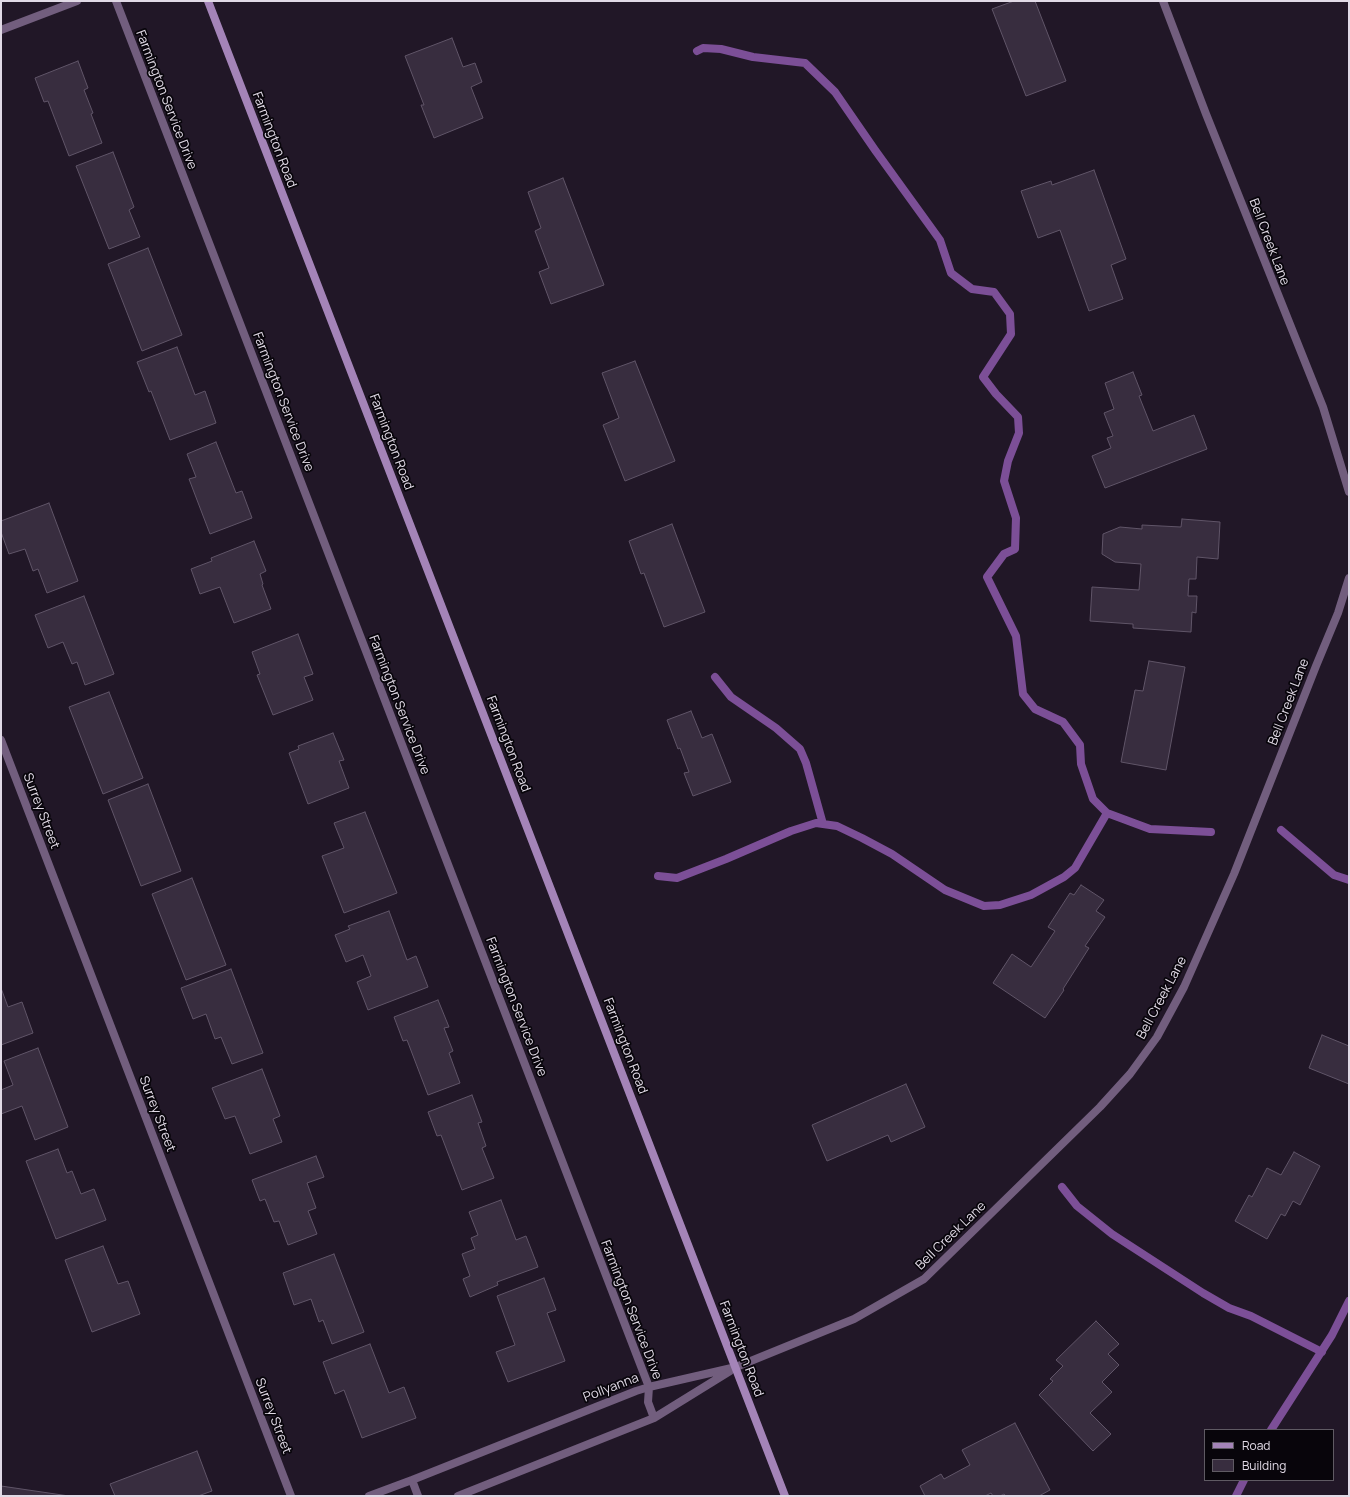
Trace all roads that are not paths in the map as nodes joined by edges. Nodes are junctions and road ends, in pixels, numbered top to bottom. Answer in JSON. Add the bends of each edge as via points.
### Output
{"nodes":[{"id":1,"x":77,"y":1,"type":"edge"},
{"id":2,"x":116,"y":1,"type":"edge"},
{"id":3,"x":208,"y":1,"type":"edge"},
{"id":4,"x":1164,"y":1,"type":"edge"},
{"id":5,"x":1,"y":30,"type":"edge"},
{"id":6,"x":1349,"y":492,"type":"edge"},
{"id":7,"x":1349,"y":578,"type":"edge"},
{"id":8,"x":1,"y":740,"type":"edge"},
{"id":9,"x":736,"y":1367,"type":"junction"},
{"id":10,"x":649,"y":1387,"type":"junction"},
{"id":11,"x":654,"y":1418,"type":"junction"},
{"id":12,"x":412,"y":1480,"type":"junction"},
{"id":13,"x":291,"y":1496,"type":"edge"},
{"id":14,"x":369,"y":1496,"type":"edge"},
{"id":15,"x":418,"y":1496,"type":"edge"},
{"id":16,"x":458,"y":1496,"type":"edge"},
{"id":17,"x":785,"y":1496,"type":"edge"}],
"edges":[{"from":1,"to":5,"type":"street"},
{"from":2,"to":10,"type":"street","name":"Farmington Service Drive"},
{"from":3,"to":9,"type":"main road","name":"Farmington Road"},
{"from":4,"to":6,"type":"street","name":"Bell Creek Lane","via":[[1209,122],[1323,408]]},
{"from":7,"to":9,"type":"street","name":"Bell Creek Lane","via":[[1338,613],[1234,874],[1184,986],[1157,1037],[1130,1074],[1100,1107],[924,1279],[854,1319]]},
{"from":8,"to":13,"type":"street","name":"Surrey Street"},
{"from":9,"to":10,"type":"street","name":"Pollyanna"},
{"from":9,"to":11,"type":"street"},
{"from":9,"to":17,"type":"main road","name":"Farmington Road"},
{"from":10,"to":11,"type":"street","name":"Farmington Service Drive","via":[[648,1402]]},
{"from":10,"to":12,"type":"street","name":"Pollyanna"},
{"from":11,"to":16,"type":"street"},
{"from":12,"to":14,"type":"street","name":"Pollyanna"},
{"from":12,"to":15,"type":"street"}]}
